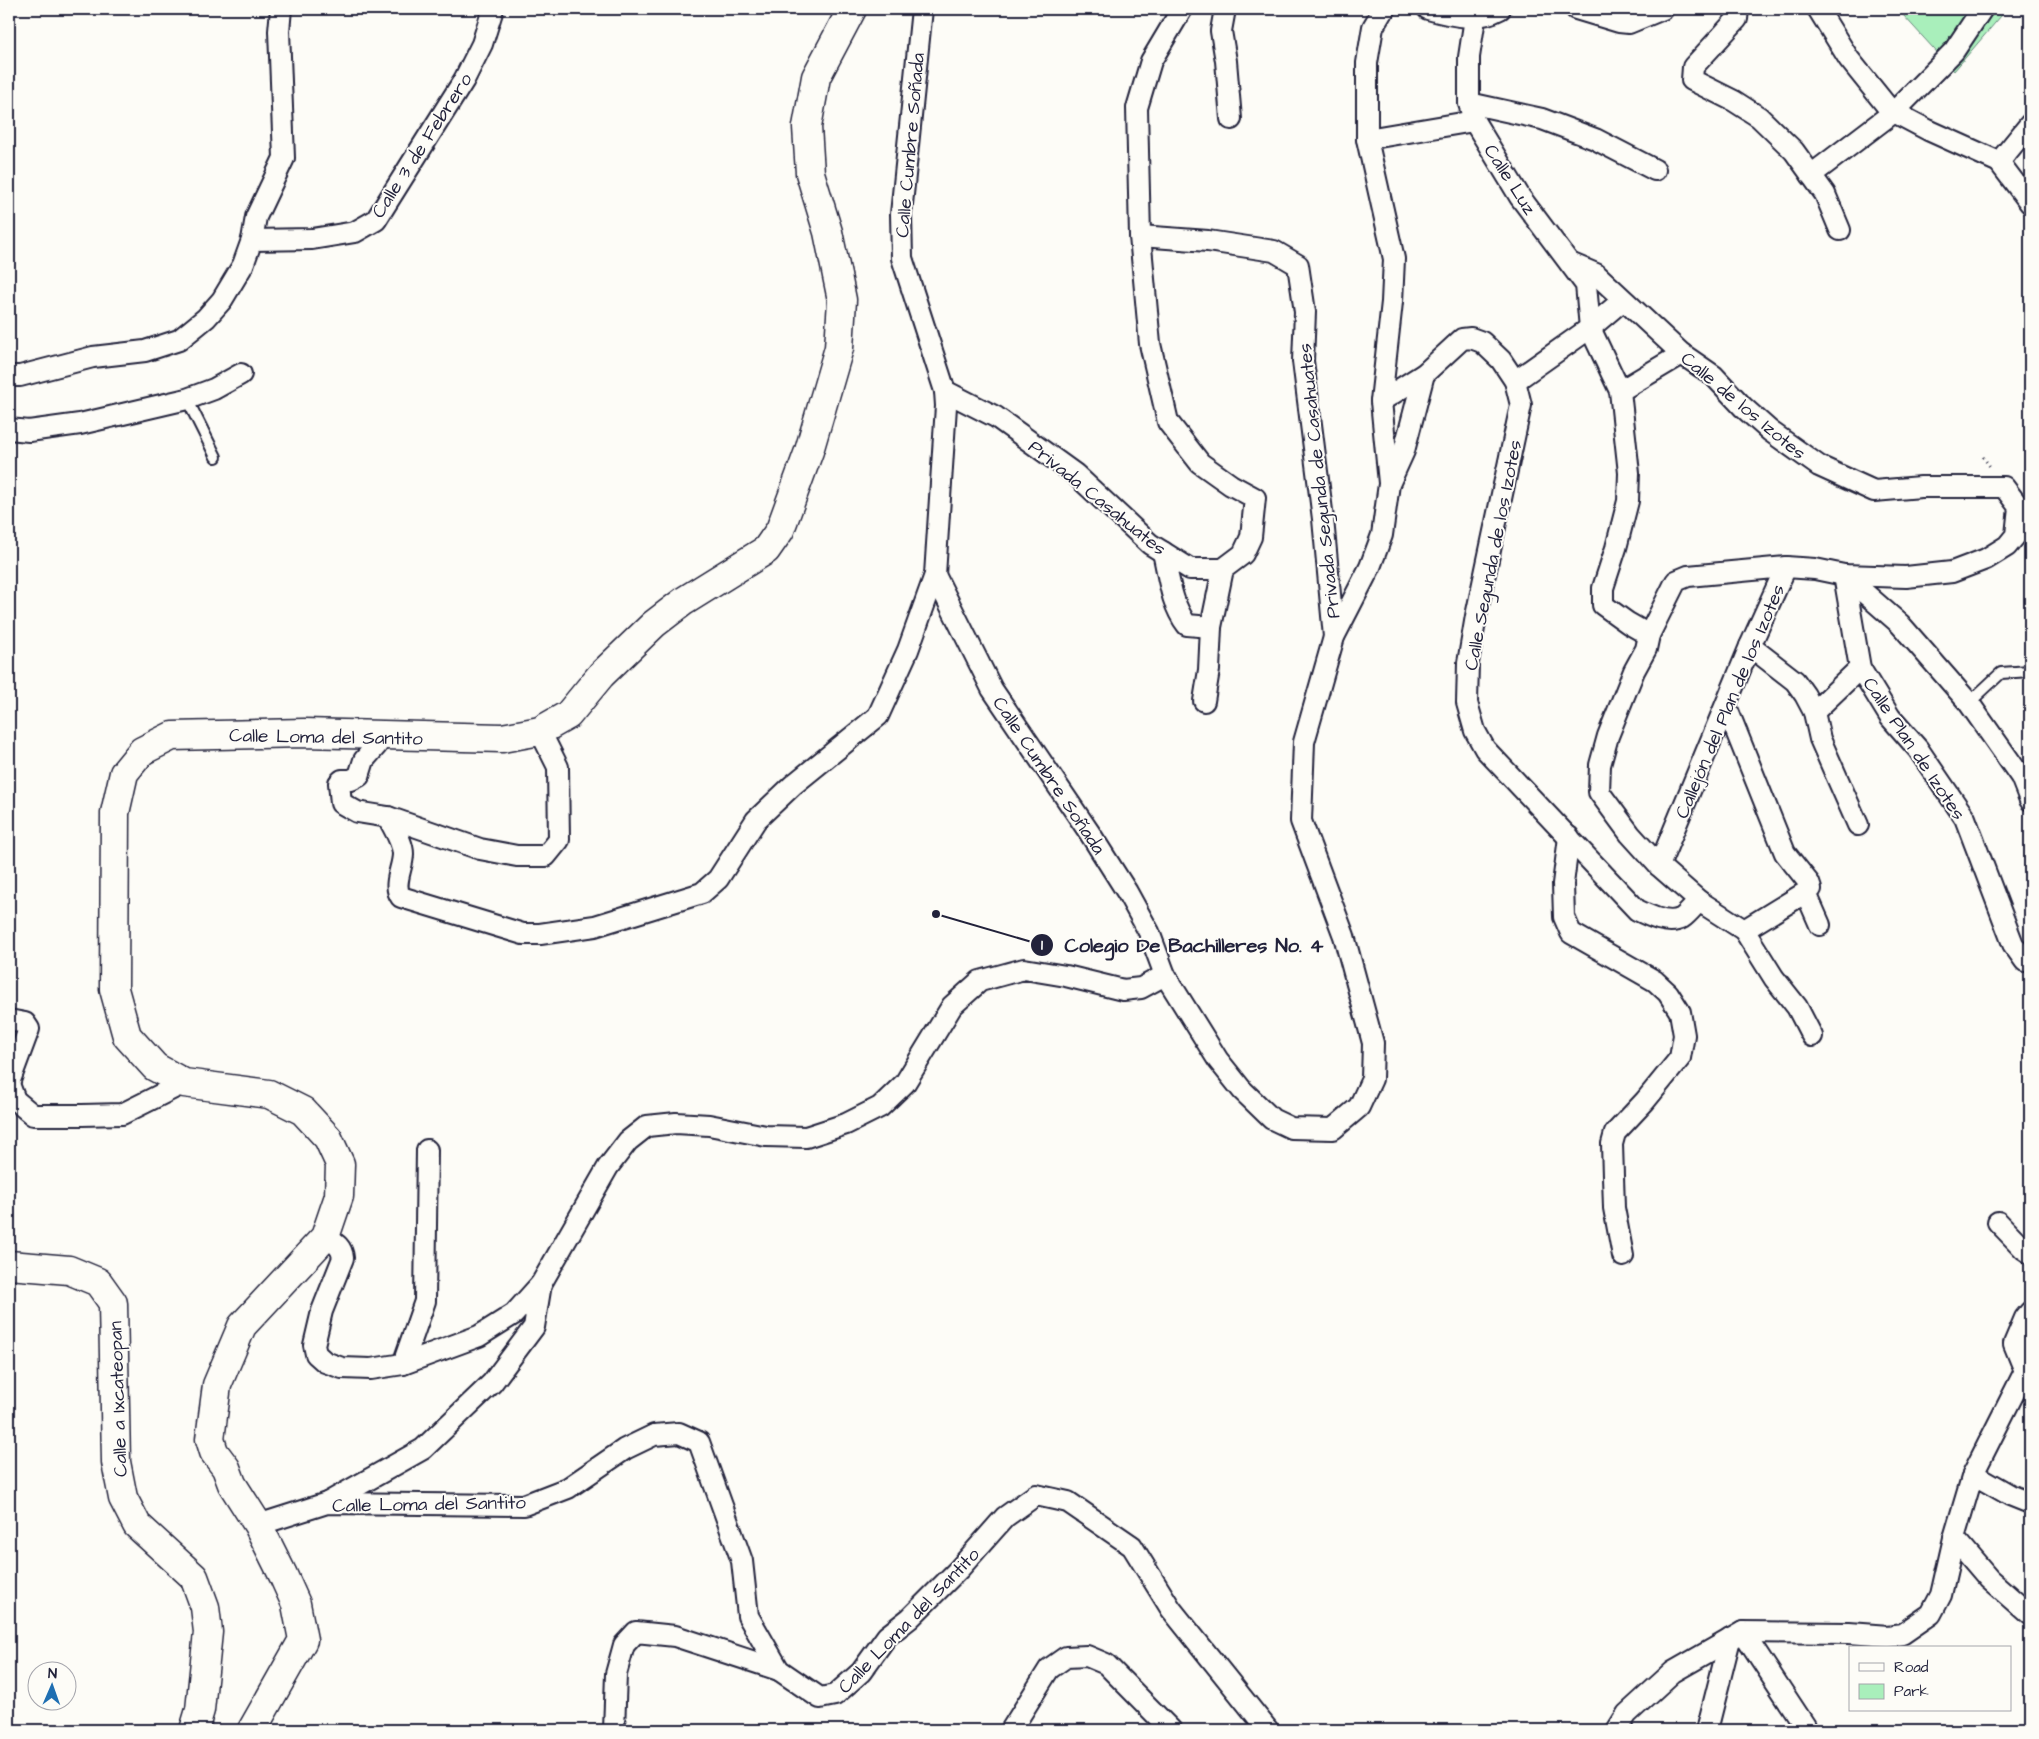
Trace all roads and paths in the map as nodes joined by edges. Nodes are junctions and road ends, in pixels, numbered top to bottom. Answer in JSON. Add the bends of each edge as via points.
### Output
{"nodes":[{"id":1,"x":281,"y":9,"type":"edge"},
{"id":2,"x":494,"y":9,"type":"edge"},
{"id":3,"x":852,"y":9,"type":"edge"},
{"id":4,"x":922,"y":9,"type":"edge"},
{"id":5,"x":1182,"y":9,"type":"edge"},
{"id":6,"x":1225,"y":9,"type":"edge"},
{"id":7,"x":1385,"y":9,"type":"edge"},
{"id":8,"x":1428,"y":9,"type":"edge"},
{"id":9,"x":1500,"y":9,"type":"edge"},
{"id":10,"x":1576,"y":9,"type":"edge"},
{"id":11,"x":1663,"y":9,"type":"edge"},
{"id":12,"x":1738,"y":9,"type":"edge"},
{"id":13,"x":1818,"y":9,"type":"edge"},
{"id":14,"x":1982,"y":9,"type":"edge"},
{"id":15,"x":1475,"y":18,"type":"junction"},
{"id":16,"x":1471,"y":112,"type":"junction"},
{"id":17,"x":1894,"y":112,"type":"junction"},
{"id":18,"x":1231,"y":119,"type":"dead end"},
{"id":19,"x":2030,"y":124,"type":"edge"},
{"id":20,"x":1367,"y":139,"type":"junction"},
{"id":21,"x":1999,"y":162,"type":"junction"},
{"id":22,"x":1655,"y":170,"type":"dead end"},
{"id":23,"x":1811,"y":175,"type":"junction"},
{"id":24,"x":2030,"y":203,"type":"edge"},
{"id":25,"x":1840,"y":230,"type":"dead end"},
{"id":26,"x":1140,"y":236,"type":"junction"},
{"id":27,"x":252,"y":240,"type":"junction"},
{"id":28,"x":1570,"y":263,"type":"junction"},
{"id":29,"x":1624,"y":300,"type":"junction"},
{"id":30,"x":1590,"y":328,"type":"junction"},
{"id":31,"x":1682,"y":354,"type":"junction"},
{"id":32,"x":240,"y":374,"type":"dead end"},
{"id":33,"x":1424,"y":374,"type":"junction"},
{"id":34,"x":9,"y":376,"type":"edge"},
{"id":35,"x":1514,"y":381,"type":"junction"},
{"id":36,"x":945,"y":391,"type":"junction"},
{"id":37,"x":1620,"y":391,"type":"junction"},
{"id":38,"x":187,"y":399,"type":"junction"},
{"id":39,"x":1381,"y":401,"type":"junction"},
{"id":40,"x":9,"y":430,"type":"edge"},
{"id":41,"x":216,"y":457,"type":"dead end"},
{"id":42,"x":1389,"y":484,"type":"junction"},
{"id":43,"x":2004,"y":487,"type":"joint"},
{"id":44,"x":2023,"y":534,"type":"edge"},
{"id":45,"x":1163,"y":552,"type":"junction"},
{"id":46,"x":1786,"y":567,"type":"junction"},
{"id":47,"x":1223,"y":569,"type":"junction"},
{"id":48,"x":935,"y":575,"type":"junction"},
{"id":49,"x":1844,"y":575,"type":"junction"},
{"id":50,"x":1211,"y":627,"type":"junction"},
{"id":51,"x":1649,"y":635,"type":"junction"},
{"id":52,"x":1334,"y":637,"type":"junction"},
{"id":53,"x":1750,"y":646,"type":"junction"},
{"id":54,"x":1860,"y":668,"type":"junction"},
{"id":55,"x":2030,"y":671,"type":"edge"},
{"id":56,"x":1204,"y":701,"type":"dead end"},
{"id":57,"x":1969,"y":703,"type":"junction"},
{"id":58,"x":1726,"y":706,"type":"junction"},
{"id":59,"x":1814,"y":712,"type":"junction"},
{"id":60,"x":540,"y":731,"type":"junction"},
{"id":61,"x":378,"y":736,"type":"junction"},
{"id":62,"x":2030,"y":800,"type":"edge"},
{"id":63,"x":388,"y":817,"type":"junction"},
{"id":64,"x":1858,"y":825,"type":"dead end"},
{"id":65,"x":1569,"y":837,"type":"junction"},
{"id":66,"x":1659,"y":866,"type":"junction"},
{"id":67,"x":1808,"y":891,"type":"junction"},
{"id":68,"x":1699,"y":901,"type":"junction"},
{"id":69,"x":1820,"y":925,"type":"dead end"},
{"id":70,"x":1744,"y":930,"type":"junction"},
{"id":71,"x":2030,"y":961,"type":"edge"},
{"id":72,"x":1165,"y":975,"type":"junction"},
{"id":73,"x":9,"y":1020,"type":"edge"},
{"id":74,"x":1812,"y":1036,"type":"dead end"},
{"id":75,"x":184,"y":1083,"type":"junction"},
{"id":76,"x":10,"y":1093,"type":"edge"},
{"id":77,"x":426,"y":1150,"type":"dead end"},
{"id":78,"x":1998,"y":1222,"type":"dead end"},
{"id":79,"x":325,"y":1237,"type":"junction"},
{"id":80,"x":2030,"y":1253,"type":"edge"},
{"id":81,"x":1623,"y":1256,"type":"dead end"},
{"id":82,"x":9,"y":1265,"type":"edge"},
{"id":83,"x":541,"y":1284,"type":"junction"},
{"id":84,"x":2030,"y":1312,"type":"edge"},
{"id":85,"x":403,"y":1364,"type":"junction"},
{"id":86,"x":2028,"y":1368,"type":"edge"},
{"id":87,"x":1973,"y":1474,"type":"junction"},
{"id":88,"x":327,"y":1503,"type":"junction"},
{"id":89,"x":2030,"y":1503,"type":"edge"},
{"id":90,"x":258,"y":1525,"type":"junction"},
{"id":91,"x":1954,"y":1538,"type":"junction"},
{"id":92,"x":2030,"y":1614,"type":"edge"},
{"id":93,"x":1736,"y":1635,"type":"junction"},
{"id":94,"x":779,"y":1670,"type":"junction"},
{"id":95,"x":194,"y":1730,"type":"edge"},
{"id":96,"x":252,"y":1730,"type":"edge"},
{"id":97,"x":614,"y":1730,"type":"edge"},
{"id":98,"x":1011,"y":1730,"type":"edge"},
{"id":99,"x":1171,"y":1730,"type":"edge"},
{"id":100,"x":1268,"y":1730,"type":"edge"},
{"id":101,"x":1616,"y":1730,"type":"edge"},
{"id":102,"x":1707,"y":1730,"type":"edge"},
{"id":103,"x":1806,"y":1730,"type":"edge"}],
"edges":[{"from":1,"to":27,"type":"street","via":[[284,158],[256,217]]},
{"from":2,"to":27,"type":"street","name":"Calle 3 de Febrero","via":[[482,44],[464,80],[376,220],[355,232],[312,239]]},
{"from":3,"to":60,"type":"main road","name":"Calle Loma del Santito","via":[[816,77],[807,127],[810,173],[828,232],[842,300],[839,348],[809,451],[780,530],[766,550],[684,600],[654,624],[601,675],[568,715]]},
{"from":4,"to":36,"type":"street","name":"Calle Cumbre Soñada","via":[[900,240],[902,258]]},
{"from":5,"to":26,"type":"street","via":[[1151,61],[1137,108]]},
{"from":6,"to":18,"type":"street","via":[[1221,30]]},
{"from":7,"to":20,"type":"street","via":[[1373,27],[1367,63]]},
{"from":8,"to":15,"type":"street"},
{"from":9,"to":15,"type":"street"},
{"from":10,"to":11,"type":"street","via":[[1629,23]]},
{"from":12,"to":23,"type":"street","via":[[1737,18],[1693,67],[1692,80],[1759,118],[1794,151]]},
{"from":13,"to":17,"type":"street","via":[[1849,59]]},
{"from":14,"to":17,"type":"street","via":[[1954,51]]},
{"from":15,"to":16,"type":"street","via":[[1469,57]]},
{"from":16,"to":20,"type":"street"},
{"from":16,"to":22,"type":"street","via":[[1542,119],[1595,139]]},
{"from":16,"to":28,"type":"street","name":"Calle Luz","via":[[1520,197]]},
{"from":17,"to":21,"type":"street"},
{"from":17,"to":23,"type":"street"},
{"from":19,"to":21,"type":"street"},
{"from":20,"to":39,"type":"street","via":[[1394,259]]},
{"from":21,"to":24,"type":"street"},
{"from":23,"to":25,"type":"street","via":[[1825,194]]},
{"from":26,"to":47,"type":"street","via":[[1150,344],[1168,422],[1200,463],[1255,498],[1247,546],[1243,554]]},
{"from":26,"to":52,"type":"street","name":"Privada Segunda de Casahuates","via":[[1274,251],[1298,265],[1305,312],[1303,361]]},
{"from":27,"to":34,"type":"street","via":[[243,265],[222,300],[179,340],[145,351],[93,358]]},
{"from":28,"to":29,"type":"street","name":"Calle de los Izotes","via":[[1596,274]]},
{"from":28,"to":30,"type":"street","name":"Calle Luz","via":[[1586,285]]},
{"from":29,"to":30,"type":"street"},
{"from":29,"to":31,"type":"street","name":"Calle de los Izotes"},
{"from":30,"to":35,"type":"street"},
{"from":30,"to":37,"type":"street"},
{"from":31,"to":37,"type":"street"},
{"from":31,"to":43,"type":"street","name":"Calle de los Izotes","via":[[1714,376],[1770,431],[1819,466],[1874,491],[1921,487]]},
{"from":32,"to":38,"type":"street"},
{"from":33,"to":35,"type":"street","name":"Calle Segunda de los Izotes","via":[[1462,339],[1471,338],[1482,342],[1501,360]]},
{"from":33,"to":39,"type":"street","name":"Calle Segunda de los Izotes"},
{"from":33,"to":42,"type":"street","via":[[1404,451]]},
{"from":35,"to":65,"type":"street","name":"Calle Segunda de los Izotes","via":[[1521,405],[1476,616],[1468,663],[1467,703],[1475,731],[1485,749]]},
{"from":36,"to":45,"type":"street","name":"Privada Casahuates","via":[[996,417],[1075,474],[1150,544]]},
{"from":36,"to":48,"type":"street","name":"Calle Cumbre Soñada"},
{"from":37,"to":51,"type":"street","via":[[1629,473],[1628,501],[1602,597],[1603,605]]},
{"from":38,"to":40,"type":"street","via":[[80,424],[29,431]]},
{"from":38,"to":41,"type":"lane"},
{"from":39,"to":42,"type":"street"},
{"from":42,"to":52,"type":"street","via":[[1382,535],[1370,567]]},
{"from":43,"to":44,"type":"street","name":"Callejón del Plan de los Izotes","via":[[2019,507]]},
{"from":44,"to":49,"type":"street","name":"Callejón del Plan de los Izotes","via":[[1986,559],[1952,572],[1906,577]]},
{"from":45,"to":47,"type":"street","name":"Privada Casahuates","via":[[1190,569]]},
{"from":45,"to":50,"type":"street","via":[[1173,601],[1181,617],[1187,626]]},
{"from":46,"to":49,"type":"street","name":"Callejón del Plan de los Izotes"},
{"from":46,"to":51,"type":"street","via":[[1688,576],[1676,581]]},
{"from":46,"to":53,"type":"street","name":"Callejón del Plan de los Izotes"},
{"from":47,"to":50,"type":"street"},
{"from":48,"to":63,"type":"street","name":"Calle Cumbre Soñada","via":[[908,650],[878,716],[793,785],[756,820],[718,879],[702,893],[595,926],[556,933],[523,934],[401,897],[397,886],[403,850]]},
{"from":48,"to":72,"type":"street","name":"Calle Cumbre Soñada","via":[[992,689],[1127,892],[1149,932]]},
{"from":49,"to":54,"type":"street"},
{"from":49,"to":57,"type":"street","via":[[1900,624]]},
{"from":50,"to":56,"type":"street"},
{"from":51,"to":66,"type":"street","via":[[1608,736],[1600,765],[1599,792]]},
{"from":52,"to":72,"type":"street","via":[[1304,742],[1301,822],[1344,936],[1373,1043],[1372,1079],[1359,1107],[1333,1129],[1291,1128],[1272,1119],[1242,1090],[1218,1060]]},
{"from":53,"to":58,"type":"street","name":"Callejón del Plan de los Izotes"},
{"from":53,"to":59,"type":"street","via":[[1794,681]]},
{"from":54,"to":59,"type":"street"},
{"from":54,"to":71,"type":"street","name":"Calle Plan de Izotes","via":[[1890,717],[1918,749],[1965,818],[2013,944],[2025,961]]},
{"from":55,"to":57,"type":"lane","via":[[2001,673]]},
{"from":57,"to":62,"type":"street","via":[[2022,778]]},
{"from":58,"to":66,"type":"street","name":"Callejón del Plan de los Izotes"},
{"from":58,"to":67,"type":"street","via":[[1785,853],[1809,883]]},
{"from":59,"to":64,"type":"street","via":[[1820,739]]},
{"from":60,"to":61,"type":"main road","name":"Calle Loma del Santito","via":[[502,738]]},
{"from":60,"to":63,"type":"street","via":[[558,767],[559,840],[546,856],[517,856],[480,849]]},
{"from":61,"to":63,"type":"street","via":[[377,745],[364,760],[359,776],[339,783],[339,798],[357,812]]},
{"from":61,"to":75,"type":"main road","name":"Calle Loma del Santito","via":[[304,732],[172,736],[142,751],[124,773],[115,813],[114,989],[127,1036],[154,1067]]},
{"from":65,"to":68,"type":"street","name":"Calle Segunda de los Izotes","via":[[1637,910],[1656,919],[1671,920],[1682,918]]},
{"from":65,"to":81,"type":"street","via":[[1563,884],[1564,917],[1571,933],[1655,981],[1668,992],[1680,1012],[1684,1035],[1680,1058],[1615,1133],[1612,1144],[1614,1208]]},
{"from":66,"to":68,"type":"street"},
{"from":67,"to":69,"type":"street"},
{"from":67,"to":70,"type":"street"},
{"from":68,"to":70,"type":"street"},
{"from":70,"to":74,"type":"street"},
{"from":72,"to":83,"type":"street","via":[[1141,988],[1123,990],[1024,969],[980,980],[952,1006],[905,1083],[880,1107],[846,1124],[806,1137],[766,1136],[676,1123],[647,1126],[628,1140],[608,1167]]},
{"from":73,"to":76,"type":"street","via":[[24,1023],[29,1030]]},
{"from":75,"to":76,"type":"street","via":[[122,1114],[34,1115]]},
{"from":75,"to":79,"type":"main road","name":"Calle Loma del Santito","via":[[269,1094],[303,1111],[328,1138],[340,1164],[339,1196]]},
{"from":77,"to":85,"type":"street","via":[[425,1301]]},
{"from":78,"to":80,"type":"street"},
{"from":79,"to":85,"type":"street","via":[[338,1245],[343,1258],[322,1311],[314,1345],[316,1354],[325,1362],[342,1368],[371,1369]]},
{"from":79,"to":90,"type":"main road","name":"Calle Loma del Santito","via":[[242,1326],[217,1385],[210,1439],[232,1484]]},
{"from":82,"to":95,"type":"main road","name":"Calle a Ixcateopan","via":[[69,1270],[98,1282],[113,1302],[116,1462],[123,1498],[137,1525],[194,1577],[206,1607],[208,1632],[200,1710]]},
{"from":83,"to":85,"type":"street","via":[[514,1314],[479,1336]]},
{"from":83,"to":88,"type":"street","via":[[534,1327],[492,1383],[423,1449]]},
{"from":84,"to":86,"type":"street","via":[[2014,1344]]},
{"from":86,"to":87,"type":"street"},
{"from":87,"to":89,"type":"street"},
{"from":87,"to":91,"type":"street"},
{"from":88,"to":90,"type":"street","name":"Calle Loma del Santito"},
{"from":88,"to":94,"type":"street","name":"Calle Loma del Santito","via":[[524,1505],[568,1488],[625,1449],[654,1435],[679,1432],[700,1442],[742,1561],[748,1616]]},
{"from":90,"to":96,"type":"main road","name":"Calle Loma del Santito","via":[[296,1604],[303,1640]]},
{"from":91,"to":92,"type":"street","via":[[1989,1579]]},
{"from":91,"to":93,"type":"street","via":[[1941,1595],[1931,1614],[1902,1634]]},
{"from":93,"to":101,"type":"street","via":[[1673,1672],[1627,1714]]},
{"from":93,"to":102,"type":"street"},
{"from":93,"to":103,"type":"street","via":[[1774,1676]]},
{"from":94,"to":97,"type":"street","via":[[676,1636],[636,1632],[624,1645],[616,1674]]},
{"from":94,"to":100,"type":"street","name":"Calle Loma del Santito","via":[[820,1698],[835,1695],[860,1672],[887,1636],[959,1569],[1005,1517],[1036,1495],[1068,1502],[1132,1546],[1171,1609]]},
{"from":98,"to":99,"type":"street","via":[[1050,1669],[1066,1657],[1087,1656],[1106,1664]]}]}
